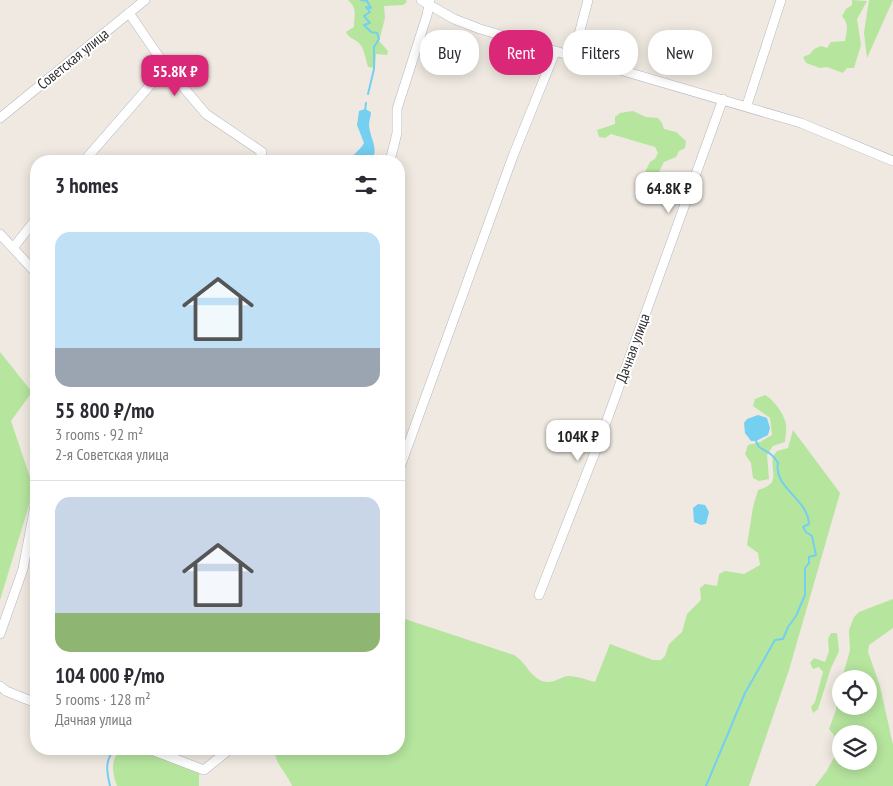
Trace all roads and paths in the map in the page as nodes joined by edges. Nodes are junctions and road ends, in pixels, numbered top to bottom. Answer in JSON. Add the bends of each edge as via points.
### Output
{"nodes":[{"id":1,"x":145,"y":0,"type":"edge"},
{"id":2,"x":588,"y":0,"type":"edge"},
{"id":3,"x":781,"y":0,"type":"edge"},
{"id":4,"x":426,"y":2,"type":"edge"},
{"id":5,"x":129,"y":14,"type":"junction"},
{"id":6,"x":580,"y":30,"type":"edge"},
{"id":7,"x":555,"y":52,"type":"junction"},
{"id":8,"x":563,"y":54,"type":"edge"},
{"id":9,"x":166,"y":67,"type":"junction"},
{"id":10,"x":638,"y":75,"type":"edge"},
{"id":11,"x":723,"y":98,"type":"junction"},
{"id":12,"x":746,"y":105,"type":"junction"},
{"id":13,"x":0,"y":118,"type":"edge"},
{"id":14,"x":89,"y":155,"type":"edge"},
{"id":15,"x":261,"y":155,"type":"edge"},
{"id":16,"x":392,"y":155,"type":"edge"},
{"id":17,"x":893,"y":162,"type":"edge"},
{"id":18,"x":30,"y":227,"type":"edge"},
{"id":19,"x":0,"y":234,"type":"edge"},
{"id":20,"x":13,"y":248,"type":"junction"},
{"id":21,"x":30,"y":266,"type":"edge"},
{"id":22,"x":405,"y":453,"type":"edge"},
{"id":23,"x":30,"y":532,"type":"edge"},
{"id":24,"x":539,"y":595,"type":"dead end"},
{"id":25,"x":0,"y":634,"type":"edge"},
{"id":26,"x":0,"y":686,"type":"edge"},
{"id":27,"x":30,"y":700,"type":"edge"},
{"id":28,"x":165,"y":755,"type":"edge"},
{"id":29,"x":223,"y":755,"type":"edge"}],
"edges":[{"from":1,"to":5,"type":"street","name":"Советская улица"},
{"from":2,"to":6,"type":"street"},
{"from":3,"to":12,"type":"street"},
{"from":4,"to":7,"type":"street","via":[[454,19]]},
{"from":4,"to":16,"type":"street","via":[[397,109],[397,133]]},
{"from":5,"to":9,"type":"street"},
{"from":5,"to":13,"type":"street","name":"Советская улица"},
{"from":7,"to":8,"type":"street"},
{"from":7,"to":22,"type":"street","via":[[513,156]]},
{"from":9,"to":14,"type":"street"},
{"from":9,"to":15,"type":"street","via":[[206,114],[262,152]]},
{"from":10,"to":11,"type":"street"},
{"from":11,"to":12,"type":"street"},
{"from":11,"to":24,"type":"street","name":"Дачная улица","via":[[602,434]]},
{"from":12,"to":17,"type":"street","via":[[815,128]]},
{"from":18,"to":20,"type":"street"},
{"from":19,"to":20,"type":"street"},
{"from":20,"to":21,"type":"street"},
{"from":23,"to":25,"type":"street","via":[[23,569]]},
{"from":26,"to":27,"type":"street"},
{"from":28,"to":29,"type":"street","via":[[204,770]]}]}
